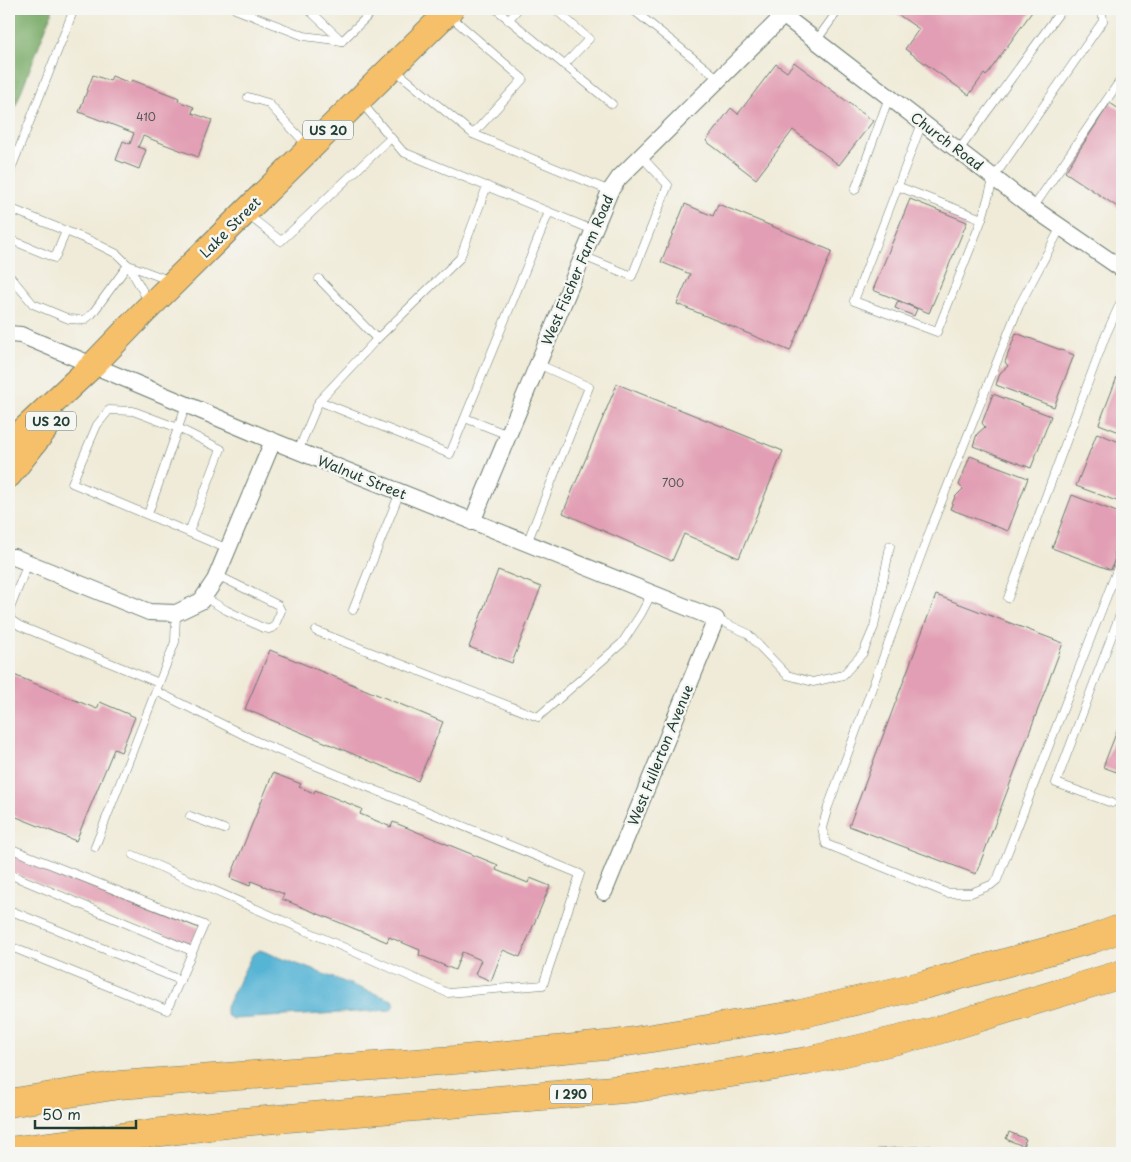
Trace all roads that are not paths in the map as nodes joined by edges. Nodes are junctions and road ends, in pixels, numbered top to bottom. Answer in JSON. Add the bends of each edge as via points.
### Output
{"nodes":[{"id":1,"x":74,"y":9,"type":"edge"},
{"id":2,"x":235,"y":9,"type":"edge"},
{"id":3,"x":308,"y":9,"type":"edge"},
{"id":4,"x":375,"y":9,"type":"edge"},
{"id":5,"x":496,"y":9,"type":"edge"},
{"id":6,"x":518,"y":9,"type":"edge"},
{"id":7,"x":555,"y":9,"type":"edge"},
{"id":8,"x":632,"y":9,"type":"edge"},
{"id":9,"x":839,"y":9,"type":"edge"},
{"id":10,"x":1062,"y":9,"type":"edge"},
{"id":11,"x":1098,"y":9,"type":"edge"},
{"id":12,"x":449,"y":11,"type":"edge"},
{"id":13,"x":779,"y":12,"type":"edge"},
{"id":14,"x":508,"y":20,"type":"junction"},
{"id":15,"x":342,"y":41,"type":"junction"},
{"id":16,"x":816,"y":41,"type":"junction"},
{"id":17,"x":564,"y":65,"type":"junction"},
{"id":18,"x":392,"y":68,"type":"junction"},
{"id":19,"x":719,"y":80,"type":"junction"},
{"id":20,"x":1122,"y":84,"type":"edge"},
{"id":21,"x":248,"y":97,"type":"dead end"},
{"id":22,"x":889,"y":97,"type":"junction"},
{"id":23,"x":359,"y":100,"type":"junction"},
{"id":24,"x":612,"y":104,"type":"dead end"},
{"id":25,"x":922,"y":123,"type":"junction"},
{"id":26,"x":473,"y":134,"type":"junction"},
{"id":27,"x":390,"y":138,"type":"junction"},
{"id":28,"x":310,"y":149,"type":"junction"},
{"id":29,"x":959,"y":150,"type":"junction"},
{"id":30,"x":641,"y":156,"type":"junction"},
{"id":31,"x":9,"y":174,"type":"edge"},
{"id":32,"x":994,"y":177,"type":"junction"},
{"id":33,"x":487,"y":186,"type":"junction"},
{"id":34,"x":897,"y":186,"type":"junction"},
{"id":35,"x":610,"y":190,"type":"junction"},
{"id":36,"x":856,"y":190,"type":"dead end"},
{"id":37,"x":9,"y":208,"type":"edge"},
{"id":38,"x":1033,"y":208,"type":"junction"},
{"id":39,"x":245,"y":212,"type":"junction"},
{"id":40,"x":549,"y":212,"type":"junction"},
{"id":41,"x":982,"y":218,"type":"junction"},
{"id":42,"x":1061,"y":227,"type":"junction"},
{"id":43,"x":593,"y":230,"type":"junction"},
{"id":44,"x":66,"y":231,"type":"junction"},
{"id":45,"x":9,"y":239,"type":"edge"},
{"id":46,"x":582,"y":256,"type":"junction"},
{"id":47,"x":128,"y":265,"type":"junction"},
{"id":48,"x":1122,"y":269,"type":"edge"},
{"id":49,"x":9,"y":274,"type":"edge"},
{"id":50,"x":319,"y":279,"type":"dead end"},
{"id":51,"x":175,"y":282,"type":"junction"},
{"id":52,"x":1122,"y":299,"type":"edge"},
{"id":53,"x":151,"y":305,"type":"junction"},
{"id":54,"x":9,"y":334,"type":"edge"},
{"id":55,"x":377,"y":339,"type":"junction"},
{"id":56,"x":538,"y":364,"type":"junction"},
{"id":57,"x":92,"y":366,"type":"junction"},
{"id":58,"x":319,"y":400,"type":"junction"},
{"id":59,"x":186,"y":405,"type":"junction"},
{"id":60,"x":465,"y":418,"type":"junction"},
{"id":61,"x":178,"y":428,"type":"junction"},
{"id":62,"x":508,"y":435,"type":"junction"},
{"id":63,"x":273,"y":441,"type":"junction"},
{"id":64,"x":9,"y":444,"type":"edge"},
{"id":65,"x":298,"y":451,"type":"junction"},
{"id":66,"x":9,"y":474,"type":"edge"},
{"id":67,"x":400,"y":492,"type":"junction"},
{"id":68,"x":148,"y":514,"type":"junction"},
{"id":69,"x":472,"y":522,"type":"junction"},
{"id":70,"x":189,"y":532,"type":"junction"},
{"id":71,"x":527,"y":543,"type":"junction"},
{"id":72,"x":890,"y":546,"type":"dead end"},
{"id":73,"x":228,"y":549,"type":"junction"},
{"id":74,"x":9,"y":557,"type":"edge"},
{"id":75,"x":1122,"y":557,"type":"edge"},
{"id":76,"x":28,"y":563,"type":"junction"},
{"id":77,"x":217,"y":575,"type":"junction"},
{"id":78,"x":652,"y":593,"type":"junction"},
{"id":79,"x":204,"y":597,"type":"junction"},
{"id":80,"x":1008,"y":598,"type":"dead end"},
{"id":81,"x":1122,"y":609,"type":"edge"},
{"id":82,"x":353,"y":610,"type":"dead end"},
{"id":83,"x":9,"y":612,"type":"edge"},
{"id":84,"x":176,"y":613,"type":"junction"},
{"id":85,"x":716,"y":619,"type":"junction"},
{"id":86,"x":316,"y":631,"type":"dead end"},
{"id":87,"x":159,"y":683,"type":"junction"},
{"id":88,"x":156,"y":691,"type":"junction"},
{"id":89,"x":1112,"y":803,"type":"dead end"},
{"id":90,"x":190,"y":816,"type":"dead end"},
{"id":91,"x":224,"y":829,"type":"dead end"},
{"id":92,"x":9,"y":848,"type":"edge"},
{"id":93,"x":95,"y":848,"type":"dead end"},
{"id":94,"x":133,"y":855,"type":"dead end"},
{"id":95,"x":9,"y":874,"type":"edge"},
{"id":96,"x":604,"y":892,"type":"dead end"},
{"id":97,"x":9,"y":910,"type":"edge"},
{"id":98,"x":1122,"y":928,"type":"edge"},
{"id":99,"x":9,"y":946,"type":"edge"},
{"id":100,"x":192,"y":951,"type":"junction"},
{"id":101,"x":1122,"y":974,"type":"edge"},
{"id":102,"x":180,"y":980,"type":"junction"},
{"id":103,"x":9,"y":1103,"type":"edge"},
{"id":104,"x":9,"y":1151,"type":"edge"},
{"id":105,"x":879,"y":1153,"type":"edge"},
{"id":106,"x":934,"y":1153,"type":"edge"}],
"edges":[{"from":1,"to":31,"type":"lane"},
{"from":2,"to":15,"type":"lane","via":[[304,36]]},
{"from":3,"to":15,"type":"lane"},
{"from":4,"to":15,"type":"lane"},
{"from":5,"to":14,"type":"lane"},
{"from":6,"to":14,"type":"lane"},
{"from":7,"to":17,"type":"lane","via":[[589,39]]},
{"from":8,"to":19,"type":"lane"},
{"from":9,"to":16,"type":"lane"},
{"from":10,"to":29,"type":"lane"},
{"from":11,"to":32,"type":"lane","via":[[1102,11],[1103,21]]},
{"from":12,"to":18,"type":"main road","name":"Lake Street","number":"US 20"},
{"from":12,"to":26,"type":"lane","via":[[523,78]]},
{"from":13,"to":16,"type":"street","name":"Church Road"},
{"from":13,"to":19,"type":"street","name":"West Fischer Farm Road"},
{"from":14,"to":17,"type":"lane"},
{"from":16,"to":22,"type":"street","name":"Church Road"},
{"from":17,"to":24,"type":"lane"},
{"from":18,"to":23,"type":"main road","name":"Lake Street","number":"US 20"},
{"from":18,"to":26,"type":"lane"},
{"from":19,"to":30,"type":"street","name":"West Fischer Farm Road"},
{"from":20,"to":38,"type":"lane","via":[[1119,82]]},
{"from":21,"to":28,"type":"lane","via":[[268,103]]},
{"from":22,"to":25,"type":"street","name":"Church Road"},
{"from":22,"to":36,"type":"lane"},
{"from":23,"to":27,"type":"lane"},
{"from":23,"to":28,"type":"main road","name":"Lake Street","number":"US 20"},
{"from":25,"to":29,"type":"street","name":"Church Road"},
{"from":25,"to":34,"type":"lane"},
{"from":26,"to":35,"type":"lane"},
{"from":27,"to":33,"type":"lane","via":[[403,152]]},
{"from":27,"to":39,"type":"lane","via":[[281,241]]},
{"from":28,"to":39,"type":"main road","name":"Lake Street","number":"US 20"},
{"from":29,"to":32,"type":"street","name":"Church Road"},
{"from":30,"to":35,"type":"street","name":"West Fischer Farm Road"},
{"from":30,"to":46,"type":"lane","via":[[668,185],[632,276]]},
{"from":32,"to":38,"type":"street","name":"Church Road"},
{"from":32,"to":41,"type":"lane"},
{"from":33,"to":40,"type":"lane"},
{"from":33,"to":55,"type":"lane","via":[[460,258]]},
{"from":34,"to":41,"type":"lane"},
{"from":34,"to":41,"type":"lane","via":[[854,301],[937,332]]},
{"from":35,"to":43,"type":"street","name":"West Fischer Farm Road"},
{"from":37,"to":44,"type":"lane"},
{"from":38,"to":42,"type":"street","name":"Church Road"},
{"from":39,"to":51,"type":"main road","name":"Lake Street","number":"US 20"},
{"from":40,"to":43,"type":"lane"},
{"from":40,"to":60,"type":"lane"},
{"from":42,"to":48,"type":"street","name":"Church Road"},
{"from":42,"to":75,"type":"lane","via":[[1019,306],[931,528],[828,807],[822,828],[826,844],[947,893],[971,893],[997,880]]},
{"from":43,"to":46,"type":"street","name":"West Fischer Farm Road"},
{"from":44,"to":45,"type":"lane","via":[[55,258]]},
{"from":44,"to":47,"type":"lane","via":[[117,254]]},
{"from":46,"to":56,"type":"street","name":"West Fischer Farm Road"},
{"from":47,"to":49,"type":"lane","via":[[84,320],[69,320],[33,304]]},
{"from":47,"to":51,"type":"lane"},
{"from":47,"to":53,"type":"lane"},
{"from":50,"to":55,"type":"lane"},
{"from":51,"to":53,"type":"main road","name":"Lake Street","number":"US 20"},
{"from":52,"to":80,"type":"lane"},
{"from":53,"to":57,"type":"main road","name":"Lake Street","number":"US 20"},
{"from":54,"to":57,"type":"street","name":"Walnut Street","via":[[21,335]]},
{"from":55,"to":58,"type":"lane"},
{"from":56,"to":62,"type":"street","name":"West Fischer Farm Road"},
{"from":56,"to":71,"type":"lane","via":[[589,387]]},
{"from":57,"to":59,"type":"street","name":"Walnut Street"},
{"from":57,"to":64,"type":"main road","name":"Lake Street","number":"US 20"},
{"from":57,"to":66,"type":"main road","number":"US 20"},
{"from":58,"to":60,"type":"lane","via":[[450,454]]},
{"from":58,"to":65,"type":"lane"},
{"from":59,"to":61,"type":"lane"},
{"from":59,"to":63,"type":"street","name":"Walnut Street"},
{"from":60,"to":62,"type":"lane"},
{"from":61,"to":68,"type":"lane"},
{"from":61,"to":68,"type":"lane","via":[[132,411],[109,410],[97,425],[72,483]]},
{"from":61,"to":70,"type":"lane","via":[[221,449]]},
{"from":62,"to":69,"type":"street","name":"West Fischer Farm Road"},
{"from":63,"to":65,"type":"street","name":"Walnut Street"},
{"from":63,"to":73,"type":"street"},
{"from":65,"to":67,"type":"street","name":"Walnut Street"},
{"from":67,"to":69,"type":"street","name":"Walnut Street"},
{"from":67,"to":82,"type":"lane"},
{"from":68,"to":70,"type":"lane"},
{"from":69,"to":71,"type":"street","name":"Walnut Street"},
{"from":70,"to":73,"type":"lane"},
{"from":71,"to":78,"type":"street","name":"Walnut Street"},
{"from":72,"to":85,"type":"lane","via":[[874,627],[863,653],[843,675],[813,682],[787,675],[747,633]]},
{"from":73,"to":77,"type":"street"},
{"from":74,"to":76,"type":"street"},
{"from":76,"to":83,"type":"lane"},
{"from":76,"to":84,"type":"street","via":[[149,612]]},
{"from":77,"to":79,"type":"street"},
{"from":77,"to":79,"type":"lane","via":[[278,606],[281,611],[274,627],[263,628]]},
{"from":78,"to":85,"type":"street","name":"Walnut Street"},
{"from":78,"to":86,"type":"lane","via":[[622,643],[538,718]]},
{"from":79,"to":84,"type":"street"},
{"from":81,"to":89,"type":"lane","via":[[1056,783]]},
{"from":83,"to":87,"type":"lane","via":[[11,620],[20,626]]},
{"from":84,"to":87,"type":"lane","via":[[175,642]]},
{"from":85,"to":96,"type":"street","name":"West Fullerton Avenue"},
{"from":87,"to":88,"type":"lane"},
{"from":88,"to":93,"type":"lane"},
{"from":88,"to":94,"type":"lane","via":[[258,742],[580,874],[543,985],[448,993]]},
{"from":90,"to":91,"type":"lane"},
{"from":92,"to":100,"type":"lane","via":[[204,925]]},
{"from":95,"to":100,"type":"lane"},
{"from":97,"to":102,"type":"lane"},
{"from":98,"to":103,"type":"highway","via":[[924,985],[809,1011],[625,1042],[454,1060],[119,1085]]},
{"from":99,"to":102,"type":"lane","via":[[167,1010]]},
{"from":100,"to":102,"type":"lane"},
{"from":101,"to":104,"type":"highway","number":"I 290","via":[[932,1032],[807,1060],[646,1087],[242,1122]]},
{"from":105,"to":106,"type":"lane","via":[[931,1150]]}]}
